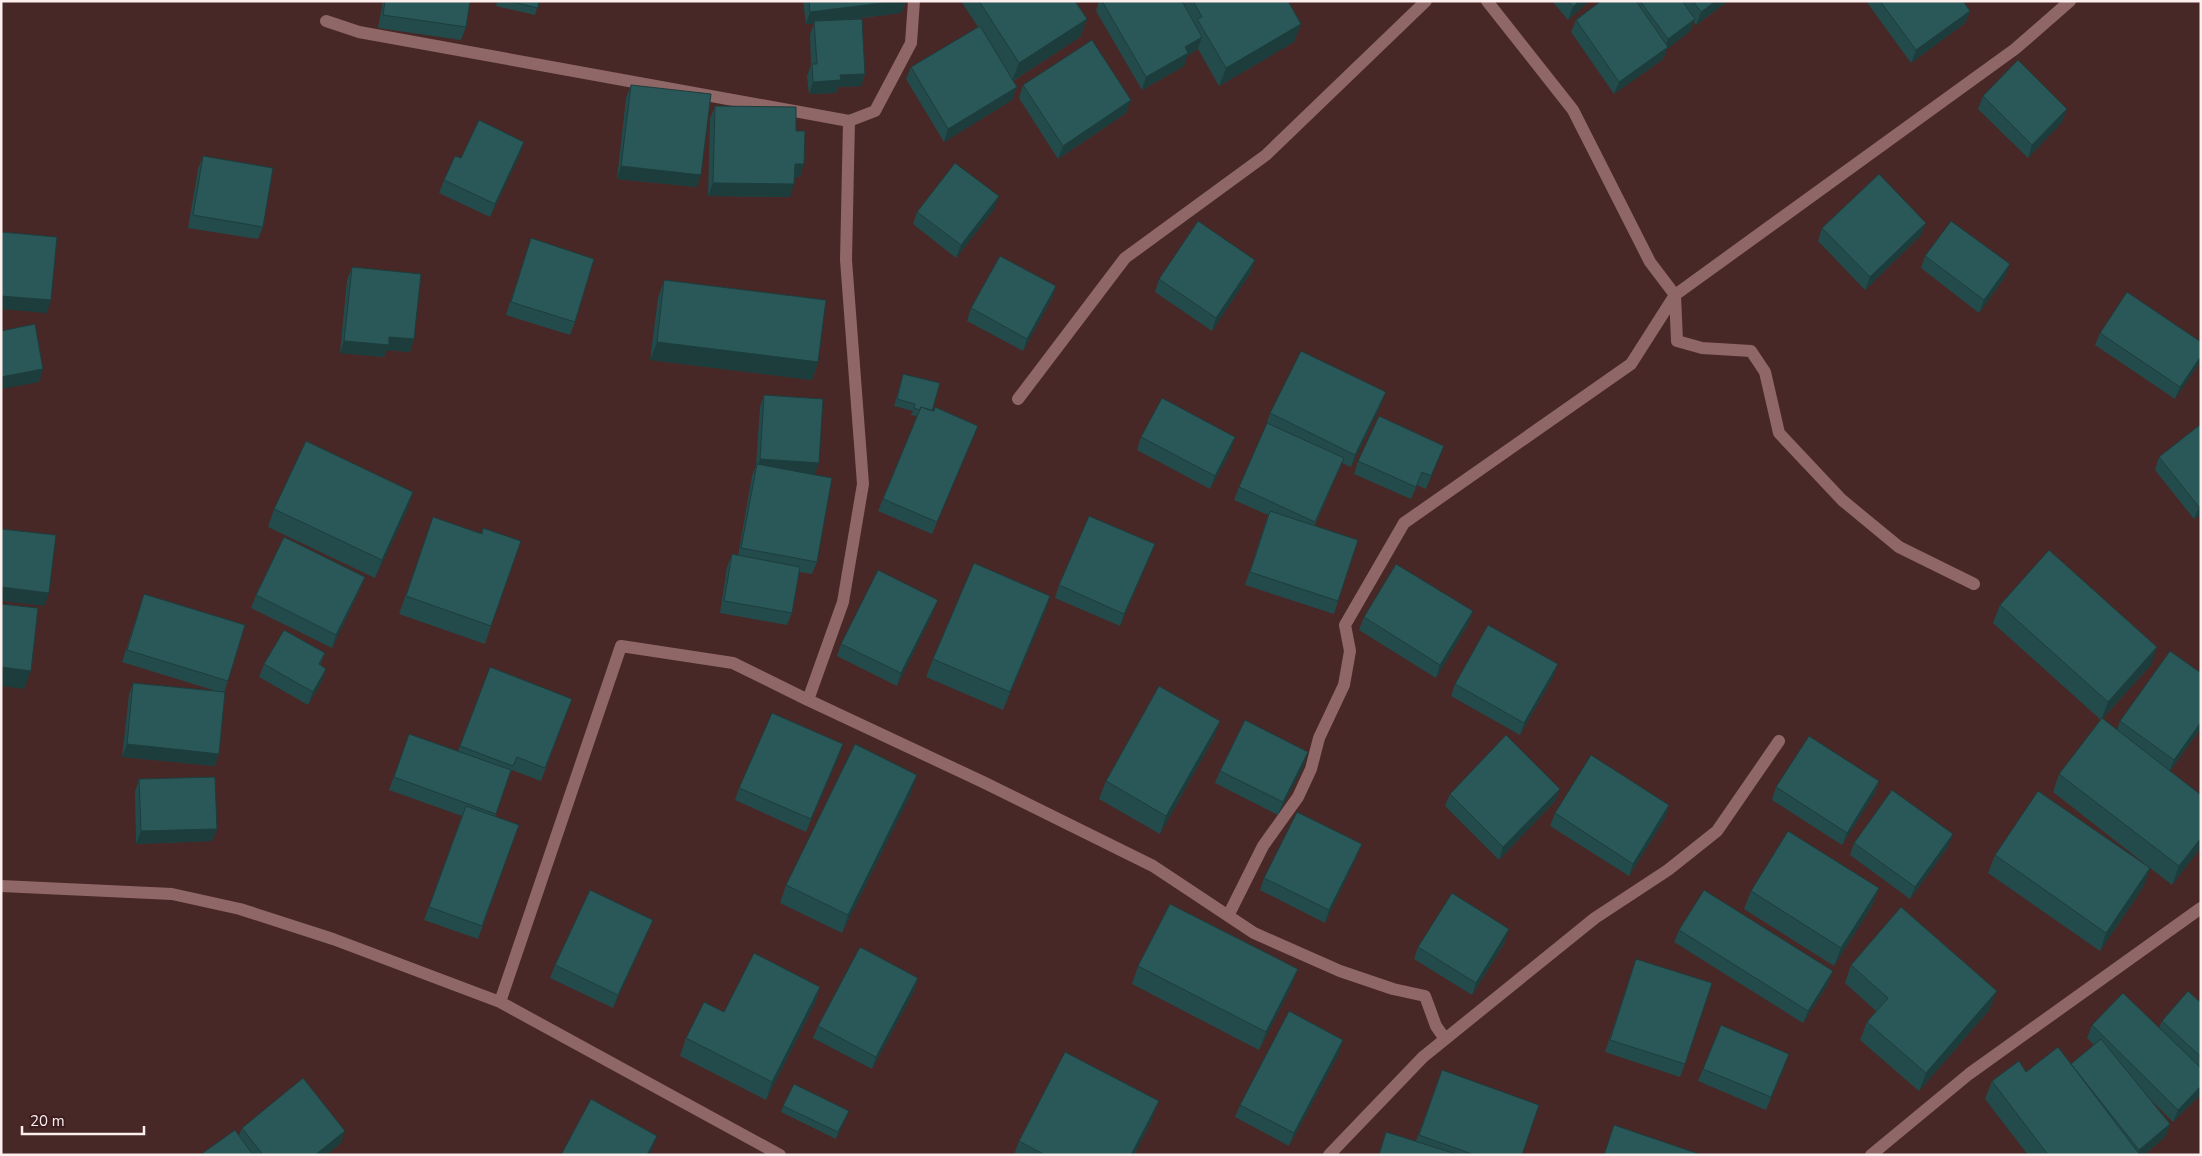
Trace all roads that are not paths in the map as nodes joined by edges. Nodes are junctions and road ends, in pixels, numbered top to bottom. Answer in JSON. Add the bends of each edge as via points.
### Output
{"nodes":[{"id":1,"x":914,"y":1,"type":"edge"},
{"id":2,"x":1426,"y":1,"type":"edge"},
{"id":3,"x":1487,"y":1,"type":"edge"},
{"id":4,"x":2070,"y":1,"type":"edge"},
{"id":5,"x":326,"y":21,"type":"dead end"},
{"id":6,"x":849,"y":121,"type":"junction"},
{"id":7,"x":1675,"y":296,"type":"junction"},
{"id":8,"x":1018,"y":399,"type":"dead end"},
{"id":9,"x":1974,"y":584,"type":"dead end"},
{"id":10,"x":808,"y":700,"type":"junction"},
{"id":11,"x":1779,"y":741,"type":"dead end"},
{"id":12,"x":1,"y":886,"type":"edge"},
{"id":13,"x":2201,"y":908,"type":"edge"},
{"id":14,"x":1228,"y":916,"type":"junction"},
{"id":15,"x":500,"y":1002,"type":"junction"},
{"id":16,"x":1445,"y":1039,"type":"junction"},
{"id":17,"x":780,"y":1155,"type":"edge"},
{"id":18,"x":1329,"y":1155,"type":"edge"},
{"id":19,"x":1871,"y":1155,"type":"edge"}],
"edges":[{"from":1,"to":6,"type":"street","via":[[911,42],[876,111]]},
{"from":2,"to":8,"type":"street","via":[[1266,155],[1125,258]]},
{"from":3,"to":7,"type":"street","via":[[1573,110],[1650,262]]},
{"from":4,"to":7,"type":"street","via":[[2015,49]]},
{"from":5,"to":6,"type":"street","via":[[359,32]]},
{"from":6,"to":10,"type":"street","via":[[846,260],[863,484],[842,602]]},
{"from":7,"to":9,"type":"street","via":[[1677,341],[1702,348],[1750,351],[1765,372],[1779,433],[1842,500],[1899,547]]},
{"from":7,"to":14,"type":"street","via":[[1631,364],[1404,523],[1345,625],[1350,651],[1344,685],[1319,738],[1311,769],[1298,797],[1263,846]]},
{"from":10,"to":14,"type":"street","via":[[1152,866]]},
{"from":10,"to":15,"type":"street","via":[[733,663],[621,646]]},
{"from":11,"to":16,"type":"street","via":[[1717,831],[1668,870],[1595,918]]},
{"from":12,"to":15,"type":"street","via":[[172,894],[240,909],[333,939]]},
{"from":13,"to":19,"type":"street","via":[[1969,1074]]},
{"from":14,"to":16,"type":"street","via":[[1254,933],[1340,971],[1425,996],[1436,1026]]},
{"from":15,"to":17,"type":"street"},
{"from":16,"to":18,"type":"street","via":[[1422,1057]]}]}
